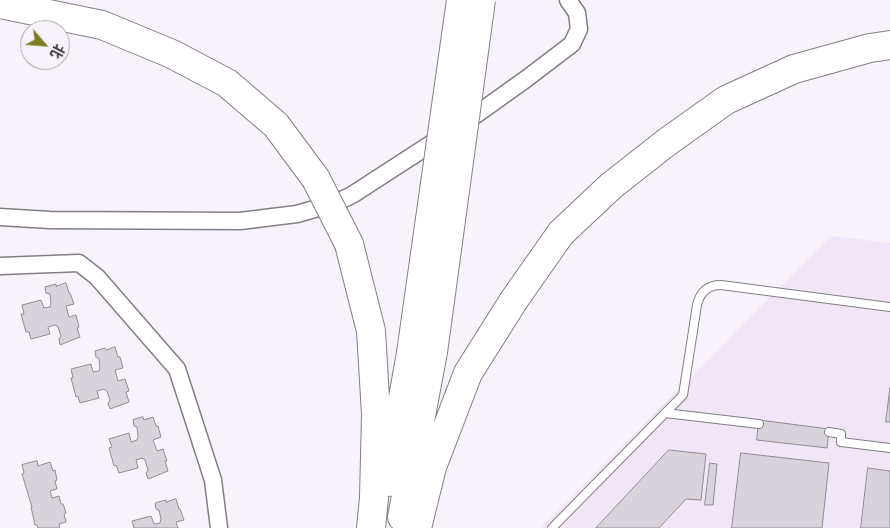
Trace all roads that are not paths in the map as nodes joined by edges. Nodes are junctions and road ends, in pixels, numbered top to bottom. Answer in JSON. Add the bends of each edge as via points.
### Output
{"nodes":[{"id":1,"x":461,"y":0,"type":"edge"},
{"id":2,"x":481,"y":0,"type":"edge"},
{"id":3,"x":568,"y":0,"type":"edge"},
{"id":4,"x":0,"y":4,"type":"edge"},
{"id":5,"x":890,"y":45,"type":"edge"},
{"id":6,"x":0,"y":217,"type":"edge"},
{"id":7,"x":0,"y":266,"type":"edge"},
{"id":8,"x":890,"y":307,"type":"edge"},
{"id":9,"x":422,"y":352,"type":"junction"},
{"id":10,"x":665,"y":412,"type":"junction"},
{"id":11,"x":759,"y":424,"type":"dead end"},
{"id":12,"x":828,"y":432,"type":"dead end"},
{"id":13,"x":890,"y":448,"type":"edge"},
{"id":14,"x":219,"y":528,"type":"edge"},
{"id":15,"x":370,"y":528,"type":"edge"},
{"id":16,"x":378,"y":528,"type":"edge"},
{"id":17,"x":400,"y":528,"type":"edge"},
{"id":18,"x":417,"y":528,"type":"edge"},
{"id":19,"x":552,"y":528,"type":"edge"}],
"edges":[{"from":1,"to":9,"type":"highway","bridge":true},
{"from":2,"to":9,"type":"highway","bridge":true},
{"from":3,"to":6,"type":"street","via":[[577,13],[579,29],[572,44],[477,114],[336,203],[297,214],[240,221]]},
{"from":4,"to":15,"type":"highway","bridge":true,"via":[[102,25],[172,54],[227,83],[276,126],[316,179],[349,244],[371,332],[376,414]]},
{"from":5,"to":18,"type":"highway","via":[[794,69],[726,100],[612,186],[561,233],[468,373],[432,467]]},
{"from":7,"to":14,"type":"street","via":[[79,263],[97,277],[177,369],[213,480]]},
{"from":8,"to":10,"type":"lane","via":[[710,286],[698,299],[683,395]]},
{"from":9,"to":16,"type":"highway"},
{"from":9,"to":17,"type":"highway"},
{"from":10,"to":11,"type":"lane"},
{"from":10,"to":19,"type":"lane"},
{"from":12,"to":13,"type":"lane","via":[[841,434],[842,442]]}]}
